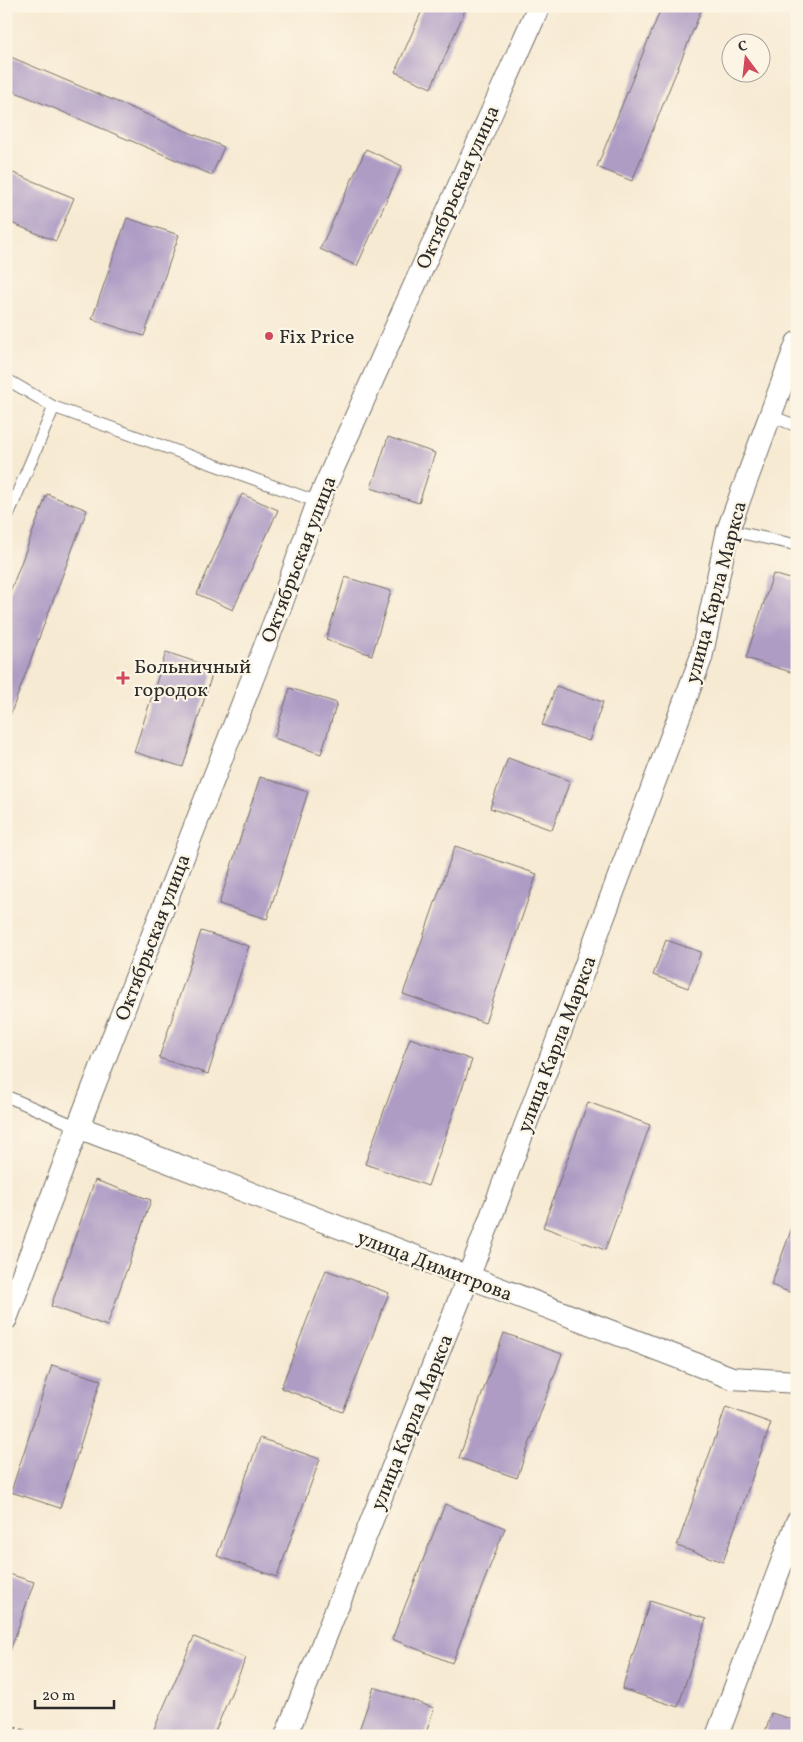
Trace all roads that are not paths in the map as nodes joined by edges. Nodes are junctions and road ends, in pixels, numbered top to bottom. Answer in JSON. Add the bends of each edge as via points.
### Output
{"nodes":[{"id":1,"x":539,"y":6,"type":"edge"},
{"id":2,"x":797,"y":343,"type":"edge"},
{"id":3,"x":6,"y":379,"type":"edge"},
{"id":4,"x":54,"y":407,"type":"junction"},
{"id":5,"x":771,"y":416,"type":"junction"},
{"id":6,"x":797,"y":426,"type":"edge"},
{"id":7,"x":318,"y":502,"type":"junction"},
{"id":8,"x":6,"y":520,"type":"edge"},
{"id":9,"x":728,"y":530,"type":"junction"},
{"id":10,"x":797,"y":545,"type":"edge"},
{"id":11,"x":6,"y":1096,"type":"edge"},
{"id":12,"x":78,"y":1127,"type":"junction"},
{"id":13,"x":468,"y":1278,"type":"junction"},
{"id":14,"x":6,"y":1319,"type":"edge"},
{"id":15,"x":797,"y":1382,"type":"edge"},
{"id":16,"x":797,"y":1522,"type":"edge"},
{"id":17,"x":286,"y":1736,"type":"edge"},
{"id":18,"x":718,"y":1736,"type":"edge"}],
"edges":[{"from":1,"to":7,"type":"street","name":"Октябрьская улица"},
{"from":2,"to":5,"type":"street","name":"улица Карла Маркса"},
{"from":3,"to":4,"type":"lane"},
{"from":4,"to":7,"type":"lane"},
{"from":4,"to":8,"type":"lane"},
{"from":5,"to":6,"type":"lane"},
{"from":5,"to":9,"type":"street","name":"улица Карла Маркса"},
{"from":7,"to":12,"type":"street","name":"Октябрьская улица"},
{"from":9,"to":10,"type":"lane"},
{"from":9,"to":13,"type":"street","name":"улица Карла Маркса","via":[[701,658]]},
{"from":11,"to":12,"type":"lane"},
{"from":12,"to":13,"type":"street","name":"улица Димитрова"},
{"from":12,"to":14,"type":"street","name":"Октябрьская улица"},
{"from":13,"to":15,"type":"street","name":"улица Димитрова","via":[[732,1378]]},
{"from":13,"to":17,"type":"street","name":"улица Карла Маркса"},
{"from":16,"to":18,"type":"street"}]}
